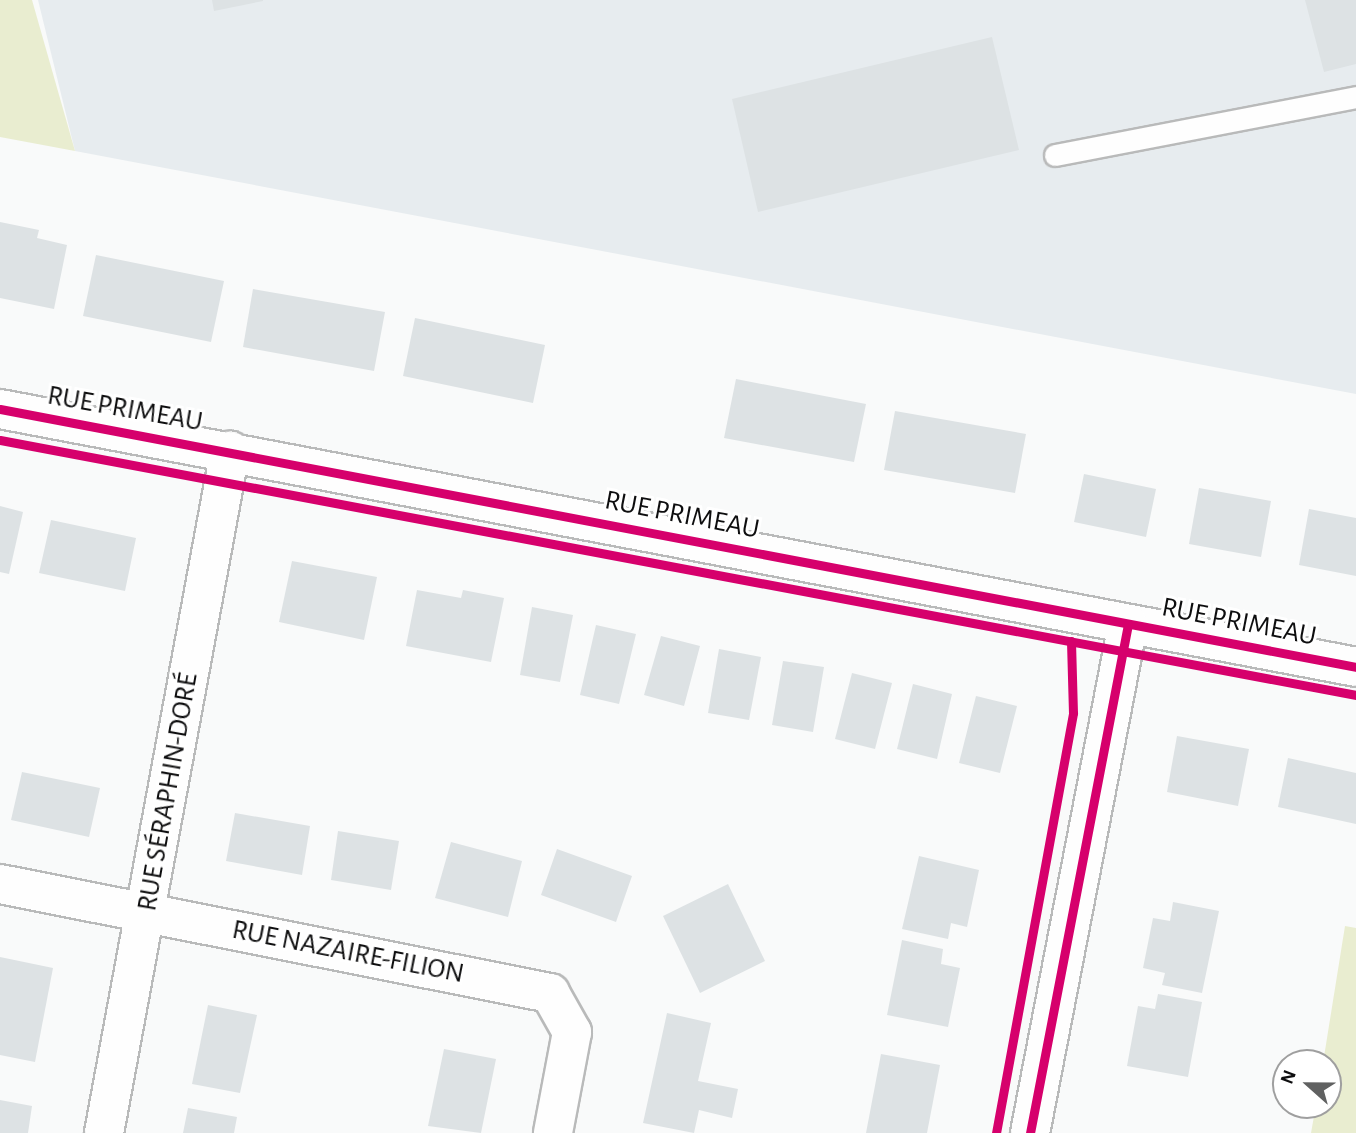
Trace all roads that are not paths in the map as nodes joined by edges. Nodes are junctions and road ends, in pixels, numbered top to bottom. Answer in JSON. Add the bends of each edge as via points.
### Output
{"nodes":[{"id":1,"x":1356,"y":97,"type":"edge"},
{"id":2,"x":1055,"y":155,"type":"dead end"},
{"id":3,"x":0,"y":409,"type":"edge"},
{"id":4,"x":230,"y":451,"type":"junction"},
{"id":5,"x":1128,"y":624,"type":"junction"},
{"id":6,"x":1356,"y":667,"type":"edge"},
{"id":7,"x":0,"y":884,"type":"edge"},
{"id":8,"x":146,"y":912,"type":"junction"},
{"id":9,"x":104,"y":1133,"type":"edge"},
{"id":10,"x":553,"y":1133,"type":"edge"},
{"id":11,"x":1030,"y":1133,"type":"edge"}],
"edges":[{"from":1,"to":2,"type":"lane"},
{"from":3,"to":4,"type":"street","name":"RUE PRIMEAU"},
{"from":4,"to":5,"type":"street","name":"RUE PRIMEAU"},
{"from":4,"to":8,"type":"street","name":"RUE SÉRAPHIN-DORÉ"},
{"from":5,"to":6,"type":"street","name":"RUE PRIMEAU"},
{"from":5,"to":11,"type":"street"},
{"from":7,"to":8,"type":"street","name":"RUE NAZAIRE-FILION"},
{"from":8,"to":9,"type":"street","name":"RUE SÉRAPHIN-DORÉ"},
{"from":8,"to":10,"type":"street","name":"RUE NAZAIRE-FILION","via":[[550,993],[572,1032]]}]}
